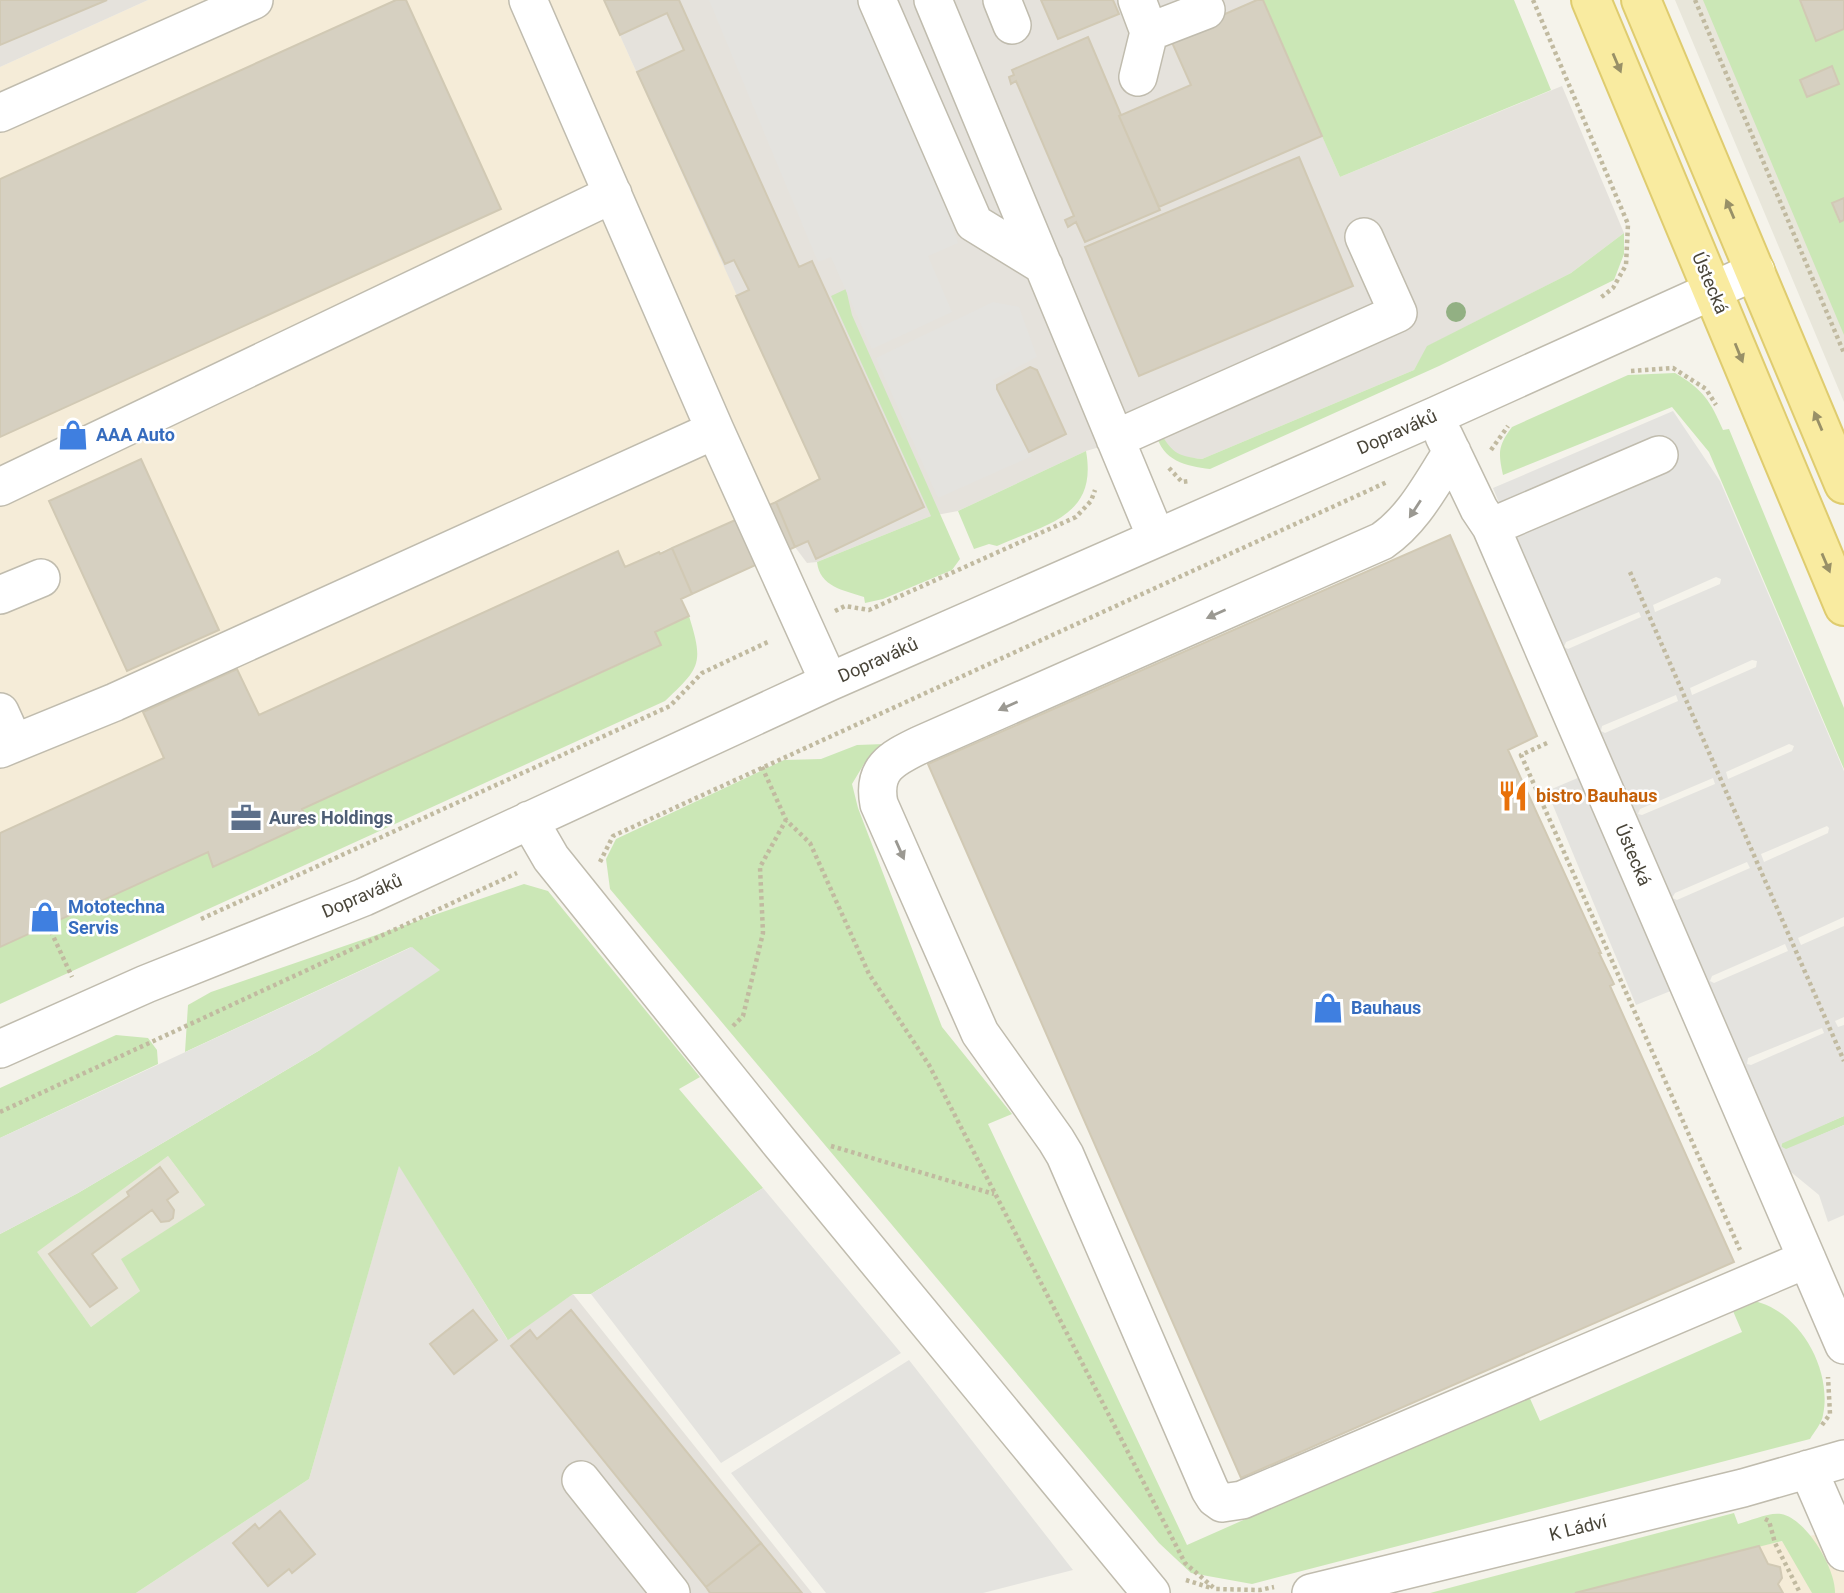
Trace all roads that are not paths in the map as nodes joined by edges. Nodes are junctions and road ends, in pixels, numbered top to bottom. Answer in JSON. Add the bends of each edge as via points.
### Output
{"nodes":[{"id":1,"x":254,"y":0,"type":"edge"},
{"id":2,"x":528,"y":0,"type":"edge"},
{"id":3,"x":877,"y":0,"type":"edge"},
{"id":4,"x":933,"y":0,"type":"edge"},
{"id":5,"x":1591,"y":0,"type":"edge"},
{"id":6,"x":1642,"y":0,"type":"edge"},
{"id":7,"x":1206,"y":10,"type":"dead end"},
{"id":8,"x":1143,"y":16,"type":"edge"},
{"id":9,"x":1138,"y":77,"type":"dead end"},
{"id":10,"x":0,"y":113,"type":"edge"},
{"id":11,"x":613,"y":194,"type":"junction"},
{"id":12,"x":1364,"y":237,"type":"dead end"},
{"id":13,"x":1044,"y":266,"type":"junction"},
{"id":14,"x":1756,"y":271,"type":"junction"},
{"id":15,"x":1713,"y":290,"type":"junction"},
{"id":16,"x":1435,"y":416,"type":"junction"},
{"id":17,"x":715,"y":430,"type":"junction"},
{"id":18,"x":1129,"y":432,"type":"junction"},
{"id":19,"x":1452,"y":452,"type":"junction"},
{"id":20,"x":1660,"y":455,"type":"dead end"},
{"id":21,"x":1844,"y":484,"type":"edge"},
{"id":22,"x":0,"y":487,"type":"edge"},
{"id":23,"x":1491,"y":527,"type":"junction"},
{"id":24,"x":1156,"y":537,"type":"junction"},
{"id":25,"x":41,"y":578,"type":"dead end"},
{"id":26,"x":0,"y":595,"type":"edge"},
{"id":27,"x":1844,"y":606,"type":"edge"},
{"id":28,"x":828,"y":682,"type":"junction"},
{"id":29,"x":5,"y":735,"type":"edge"},
{"id":30,"x":529,"y":820,"type":"junction"},
{"id":31,"x":0,"y":1049,"type":"edge"},
{"id":32,"x":1807,"y":1259,"type":"junction"},
{"id":33,"x":1835,"y":1358,"type":"edge"},
{"id":34,"x":1844,"y":1459,"type":"edge"},
{"id":35,"x":1808,"y":1469,"type":"junction"},
{"id":36,"x":581,"y":1480,"type":"dead end"},
{"id":37,"x":1844,"y":1552,"type":"edge"},
{"id":38,"x":1299,"y":1588,"type":"edge"},
{"id":39,"x":671,"y":1593,"type":"edge"},
{"id":40,"x":1151,"y":1593,"type":"edge"}],
"edges":[{"from":1,"to":10,"type":"street"},
{"from":2,"to":11,"type":"street"},
{"from":3,"to":13,"type":"street","via":[[974,223]]},
{"from":4,"to":13,"type":"street"},
{"from":5,"to":15,"type":"main road","name":"Ústecká","one_way":true},
{"from":14,"to":6,"type":"main road","one_way":true},
{"from":7,"to":8,"type":"street"},
{"from":8,"to":9,"type":"street"},
{"from":11,"to":17,"type":"street"},
{"from":11,"to":22,"type":"street"},
{"from":12,"to":18,"type":"street","via":[[1398,313]]},
{"from":13,"to":18,"type":"street"},
{"from":14,"to":15,"type":"street","name":"Dopraváků"},
{"from":21,"to":14,"type":"main road","one_way":true},
{"from":15,"to":16,"type":"street","name":"Dopraváků"},
{"from":15,"to":27,"type":"main road","name":"Ústecká","one_way":true},
{"from":16,"to":19,"type":"street","name":"Ústecká"},
{"from":16,"to":24,"type":"street","name":"Dopraváků"},
{"from":17,"to":28,"type":"street"},
{"from":17,"to":29,"type":"street","via":[[128,696]]},
{"from":18,"to":24,"type":"street"},
{"from":19,"to":23,"type":"street","name":"Ústecká"},
{"from":19,"to":32,"type":"street","one_way":true,"via":[[1409,518],[1382,541],[901,754],[878,777],[879,804],[980,1033],[1065,1155],[1210,1490],[1222,1503],[1242,1500]]},
{"from":20,"to":23,"type":"street"},
{"from":23,"to":32,"type":"street","name":"Ústecká"},
{"from":24,"to":28,"type":"street","name":"Dopraváků"},
{"from":25,"to":26,"type":"street"},
{"from":28,"to":30,"type":"street","name":"Dopraváků"},
{"from":30,"to":31,"type":"street","name":"Dopraváků","via":[[363,897],[146,984]]},
{"from":30,"to":40,"type":"street","via":[[551,858],[780,1143]]},
{"from":32,"to":33,"type":"street","name":"Ústecká"},
{"from":34,"to":35,"type":"street","name":"K Ládví"},
{"from":35,"to":37,"type":"street"},
{"from":35,"to":38,"type":"street","name":"K Ládví","via":[[1743,1488]]},
{"from":36,"to":39,"type":"street"}]}
